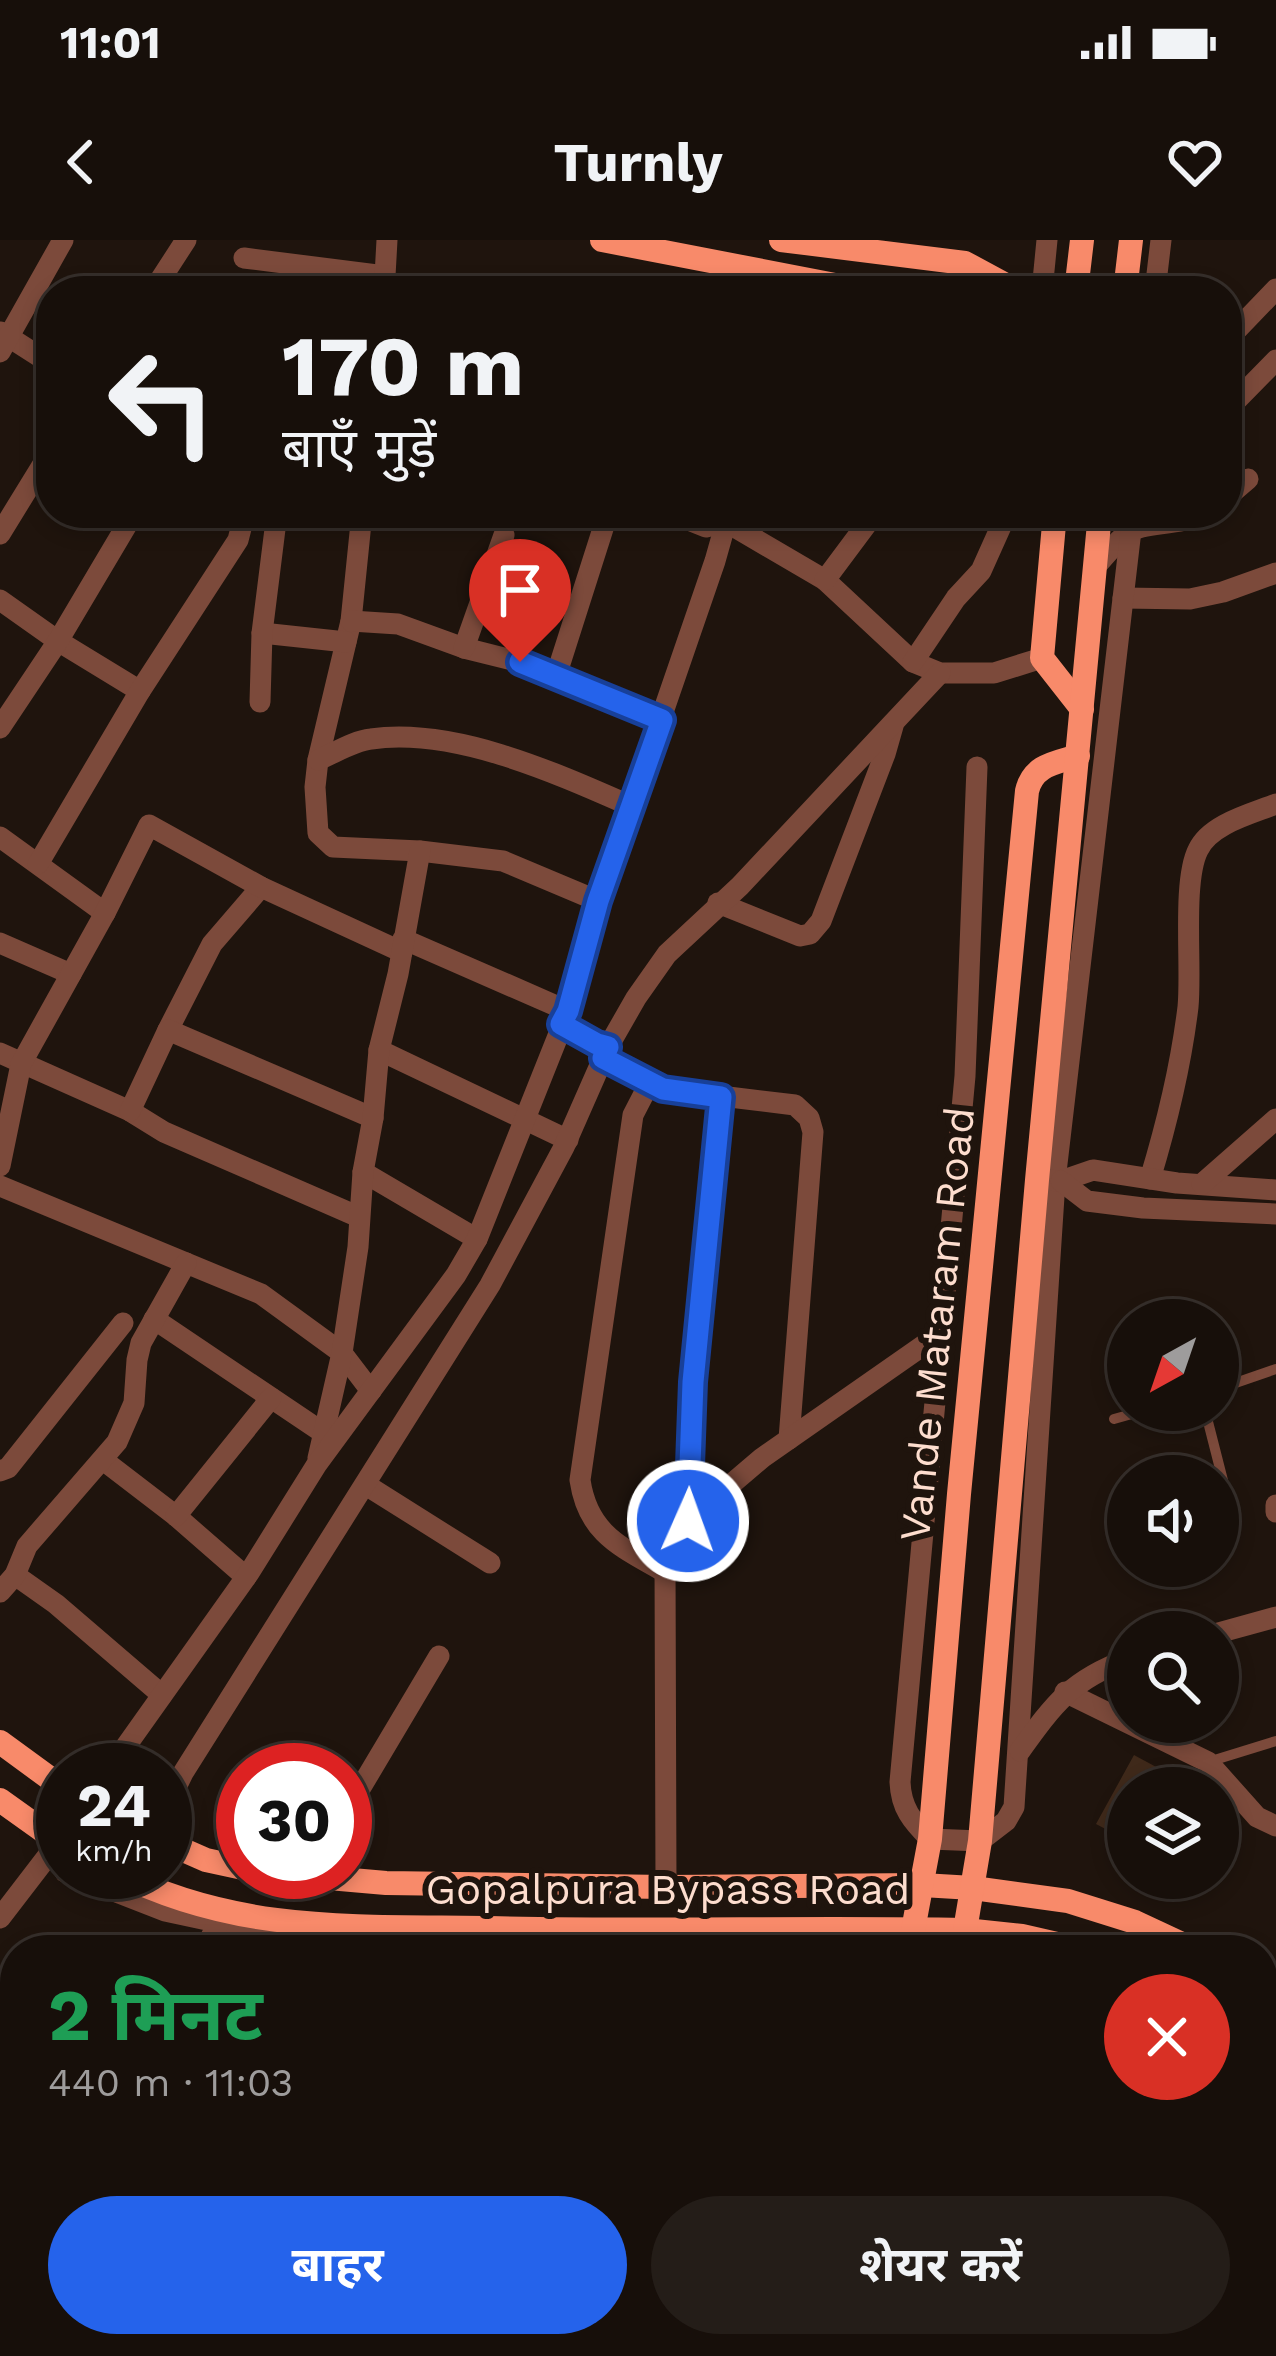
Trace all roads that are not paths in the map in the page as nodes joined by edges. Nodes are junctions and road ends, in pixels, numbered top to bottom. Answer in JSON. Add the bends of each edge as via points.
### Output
{"nodes":[{"id":1,"x":63,"y":240,"type":"edge"},
{"id":2,"x":186,"y":240,"type":"edge"},
{"id":3,"x":387,"y":240,"type":"edge"},
{"id":4,"x":602,"y":240,"type":"edge"},
{"id":5,"x":1047,"y":240,"type":"edge"},
{"id":6,"x":1082,"y":240,"type":"edge"},
{"id":7,"x":1131,"y":240,"type":"edge"},
{"id":8,"x":1161,"y":240,"type":"edge"},
{"id":9,"x":791,"y":241,"type":"edge"},
{"id":10,"x":244,"y":259,"type":"dead end"},
{"id":11,"x":41,"y":276,"type":"edge"},
{"id":12,"x":163,"y":276,"type":"edge"},
{"id":13,"x":343,"y":276,"type":"edge"},
{"id":14,"x":384,"y":276,"type":"edge"},
{"id":15,"x":786,"y":276,"type":"edge"},
{"id":16,"x":988,"y":276,"type":"edge"},
{"id":17,"x":1043,"y":276,"type":"edge"},
{"id":18,"x":1078,"y":276,"type":"edge"},
{"id":19,"x":1127,"y":276,"type":"edge"},
{"id":20,"x":1157,"y":276,"type":"edge"},
{"id":21,"x":36,"y":285,"type":"edge"},
{"id":22,"x":1273,"y":298,"type":"edge"},
{"id":23,"x":1242,"y":326,"type":"edge"},
{"id":24,"x":3,"y":340,"type":"edge"},
{"id":25,"x":36,"y":356,"type":"edge"},
{"id":26,"x":1275,"y":362,"type":"edge"},
{"id":27,"x":1242,"y":395,"type":"edge"},
{"id":28,"x":36,"y":475,"type":"edge"},
{"id":29,"x":1248,"y":479,"type":"dead end"},
{"id":30,"x":1242,"y":484,"type":"edge"},
{"id":31,"x":125,"y":528,"type":"edge"},
{"id":32,"x":241,"y":528,"type":"edge"},
{"id":33,"x":276,"y":528,"type":"edge"},
{"id":34,"x":360,"y":528,"type":"edge"},
{"id":35,"x":603,"y":528,"type":"edge"},
{"id":36,"x":723,"y":528,"type":"edge"},
{"id":37,"x":743,"y":528,"type":"edge"},
{"id":38,"x":864,"y":528,"type":"edge"},
{"id":39,"x":1000,"y":528,"type":"edge"},
{"id":40,"x":1054,"y":528,"type":"edge"},
{"id":41,"x":1098,"y":528,"type":"edge"},
{"id":42,"x":1126,"y":528,"type":"edge"},
{"id":43,"x":1131,"y":528,"type":"edge"},
{"id":44,"x":0,"y":534,"type":"edge"},
{"id":45,"x":504,"y":536,"type":"dead end"},
{"id":46,"x":1094,"y":568,"type":"junction"},
{"id":47,"x":1276,"y":574,"type":"edge"},
{"id":48,"x":825,"y":580,"type":"junction"},
{"id":49,"x":1123,"y":598,"type":"junction"},
{"id":50,"x":0,"y":600,"type":"edge"},
{"id":51,"x":349,"y":632,"type":"junction"},
{"id":52,"x":262,"y":633,"type":"junction"},
{"id":53,"x":58,"y":640,"type":"junction"},
{"id":54,"x":464,"y":648,"type":"junction"},
{"id":55,"x":1042,"y":658,"type":"junction"},
{"id":56,"x":913,"y":662,"type":"junction"},
{"id":57,"x":940,"y":673,"type":"junction"},
{"id":58,"x":556,"y":676,"type":"junction"},
{"id":59,"x":140,"y":691,"type":"junction"},
{"id":60,"x":260,"y":702,"type":"dead end"},
{"id":61,"x":1082,"y":710,"type":"junction"},
{"id":62,"x":662,"y":720,"type":"junction"},
{"id":63,"x":894,"y":722,"type":"junction"},
{"id":64,"x":0,"y":728,"type":"edge"},
{"id":65,"x":1078,"y":756,"type":"junction"},
{"id":66,"x":318,"y":760,"type":"junction"},
{"id":67,"x":977,"y":766,"type":"dead end"},
{"id":68,"x":1276,"y":805,"type":"edge"},
{"id":69,"x":632,"y":806,"type":"junction"},
{"id":70,"x":0,"y":837,"type":"edge"},
{"id":71,"x":420,"y":851,"type":"junction"},
{"id":72,"x":38,"y":864,"type":"junction"},
{"id":73,"x":261,"y":886,"type":"junction"},
{"id":74,"x":598,"y":901,"type":"junction"},
{"id":75,"x":718,"y":903,"type":"junction"},
{"id":76,"x":105,"y":913,"type":"junction"},
{"id":77,"x":0,"y":944,"type":"edge"},
{"id":78,"x":402,"y":945,"type":"junction"},
{"id":79,"x":71,"y":974,"type":"junction"},
{"id":80,"x":564,"y":1018,"type":"junction"},
{"id":81,"x":168,"y":1030,"type":"junction"},
{"id":82,"x":379,"y":1050,"type":"junction"},
{"id":83,"x":606,"y":1053,"type":"junction"},
{"id":84,"x":10,"y":1059,"type":"edge"},
{"id":85,"x":649,"y":1084,"type":"junction"},
{"id":86,"x":721,"y":1097,"type":"junction"},
{"id":87,"x":130,"y":1111,"type":"junction"},
{"id":88,"x":373,"y":1118,"type":"junction"},
{"id":89,"x":524,"y":1119,"type":"junction"},
{"id":90,"x":1276,"y":1119,"type":"edge"},
{"id":91,"x":568,"y":1140,"type":"junction"},
{"id":92,"x":0,"y":1166,"type":"edge"},
{"id":93,"x":363,"y":1172,"type":"junction"},
{"id":94,"x":1150,"y":1179,"type":"junction"},
{"id":95,"x":1051,"y":1181,"type":"junction"},
{"id":96,"x":1202,"y":1184,"type":"junction"},
{"id":97,"x":0,"y":1186,"type":"edge"},
{"id":98,"x":1276,"y":1190,"type":"edge"},
{"id":99,"x":1276,"y":1214,"type":"edge"},
{"id":100,"x":358,"y":1217,"type":"junction"},
{"id":101,"x":477,"y":1239,"type":"junction"},
{"id":102,"x":186,"y":1263,"type":"junction"},
{"id":103,"x":154,"y":1319,"type":"junction"},
{"id":104,"x":123,"y":1323,"type":"dead end"},
{"id":105,"x":940,"y":1333,"type":"junction"},
{"id":106,"x":342,"y":1353,"type":"junction"},
{"id":107,"x":1276,"y":1369,"type":"edge"},
{"id":108,"x":1239,"y":1382,"type":"edge"},
{"id":109,"x":371,"y":1390,"type":"junction"},
{"id":110,"x":271,"y":1398,"type":"junction"},
{"id":111,"x":322,"y":1432,"type":"junction"},
{"id":112,"x":789,"y":1439,"type":"junction"},
{"id":113,"x":103,"y":1460,"type":"junction"},
{"id":114,"x":317,"y":1464,"type":"junction"},
{"id":115,"x":0,"y":1472,"type":"edge"},
{"id":116,"x":366,"y":1485,"type":"junction"},
{"id":117,"x":176,"y":1516,"type":"junction"},
{"id":118,"x":688,"y":1521,"type":"junction"},
{"id":119,"x":490,"y":1563,"type":"dead end"},
{"id":120,"x":666,"y":1573,"type":"junction"},
{"id":121,"x":246,"y":1577,"type":"junction"},
{"id":122,"x":7,"y":1583,"type":"edge"},
{"id":123,"x":1276,"y":1617,"type":"edge"},
{"id":124,"x":1239,"y":1627,"type":"edge"},
{"id":125,"x":439,"y":1656,"type":"dead end"},
{"id":126,"x":1107,"y":1666,"type":"edge"},
{"id":127,"x":1065,"y":1692,"type":"junction"},
{"id":128,"x":162,"y":1696,"type":"junction"},
{"id":129,"x":1276,"y":1741,"type":"edge"},
{"id":130,"x":0,"y":1742,"type":"edge"},
{"id":131,"x":129,"y":1743,"type":"edge"},
{"id":132,"x":1020,"y":1752,"type":"junction"},
{"id":133,"x":192,"y":1760,"type":"edge"},
{"id":134,"x":1208,"y":1762,"type":"junction"},
{"id":135,"x":36,"y":1768,"type":"edge"},
{"id":136,"x":372,"y":1769,"type":"edge"},
{"id":137,"x":0,"y":1799,"type":"edge"},
{"id":138,"x":1276,"y":1826,"type":"edge"},
{"id":139,"x":36,"y":1833,"type":"edge"},
{"id":140,"x":930,"y":1839,"type":"junction"},
{"id":141,"x":980,"y":1841,"type":"junction"},
{"id":142,"x":36,"y":1880,"type":"edge"},
{"id":143,"x":372,"y":1882,"type":"edge"},
{"id":144,"x":922,"y":1885,"type":"junction"},
{"id":145,"x":666,"y":1887,"type":"junction"},
{"id":146,"x":973,"y":1888,"type":"junction"},
{"id":147,"x":142,"y":1899,"type":"edge"},
{"id":148,"x":183,"y":1899,"type":"edge"},
{"id":149,"x":1054,"y":1900,"type":"junction"},
{"id":150,"x":0,"y":1918,"type":"edge"},
{"id":151,"x":219,"y":1922,"type":"junction"},
{"id":152,"x":913,"y":1930,"type":"junction"},
{"id":153,"x":965,"y":1930,"type":"junction"},
{"id":154,"x":212,"y":1935,"type":"edge"},
{"id":155,"x":283,"y":1935,"type":"edge"},
{"id":156,"x":499,"y":1935,"type":"edge"},
{"id":157,"x":882,"y":1935,"type":"edge"},
{"id":158,"x":1004,"y":1935,"type":"edge"},
{"id":159,"x":1044,"y":1935,"type":"edge"},
{"id":160,"x":1163,"y":1935,"type":"edge"}],
"edges":[{"from":1,"to":11,"type":"street"},
{"from":2,"to":12,"type":"street"},
{"from":3,"to":14,"type":"street"},
{"from":4,"to":15,"type":"main road"},
{"from":5,"to":17,"type":"street"},
{"from":6,"to":18,"type":"main road"},
{"from":7,"to":19,"type":"main road"},
{"from":8,"to":20,"type":"street"},
{"from":9,"to":16,"type":"main road","via":[[965,262]]},
{"from":10,"to":13,"type":"street"},
{"from":21,"to":24,"type":"street"},
{"from":22,"to":23,"type":"street"},
{"from":24,"to":25,"type":"street"},
{"from":26,"to":27,"type":"street"},
{"from":28,"to":44,"type":"street"},
{"from":29,"to":30,"type":"street"},
{"from":31,"to":53,"type":"street"},
{"from":32,"to":59,"type":"street"},
{"from":33,"to":52,"type":"street"},
{"from":34,"to":51,"type":"street"},
{"from":35,"to":58,"type":"street"},
{"from":36,"to":62,"type":"street"},
{"from":37,"to":48,"type":"street"},
{"from":38,"to":48,"type":"street"},
{"from":39,"to":56,"type":"street","via":[[981,571]]},
{"from":40,"to":55,"type":"main road"},
{"from":41,"to":46,"type":"main road","name":"Vande Mataram Road"},
{"from":42,"to":46,"type":"street"},
{"from":43,"to":49,"type":"street"},
{"from":45,"to":54,"type":"street"},
{"from":46,"to":61,"type":"main road","name":"Vande Mataram Road"},
{"from":47,"to":49,"type":"street","via":[[1190,599]]},
{"from":48,"to":56,"type":"street"},
{"from":49,"to":95,"type":"street"},
{"from":50,"to":53,"type":"street"},
{"from":51,"to":52,"type":"street"},
{"from":51,"to":54,"type":"street","via":[[398,625]]},
{"from":51,"to":66,"type":"street"},
{"from":52,"to":60,"type":"street"},
{"from":53,"to":59,"type":"street"},
{"from":53,"to":64,"type":"street"},
{"from":54,"to":58,"type":"street"},
{"from":55,"to":57,"type":"street","via":[[994,673]]},
{"from":55,"to":61,"type":"main road"},
{"from":56,"to":57,"type":"street"},
{"from":57,"to":63,"type":"street"},
{"from":58,"to":62,"type":"street"},
{"from":59,"to":72,"type":"street"},
{"from":61,"to":65,"type":"main road","name":"Vande Mataram Road"},
{"from":62,"to":69,"type":"street"},
{"from":63,"to":75,"type":"street"},
{"from":63,"to":75,"type":"street","via":[[809,934]]},
{"from":65,"to":95,"type":"main road","name":"Vande Mataram Road"},
{"from":65,"to":140,"type":"main road","name":"Vande Mataram Road","via":[[1037,771],[1027,791]]},
{"from":66,"to":69,"type":"street","via":[[367,739],[424,737],[536,764]]},
{"from":66,"to":71,"type":"street","via":[[318,833],[333,847]]},
{"from":67,"to":105,"type":"street","via":[[965,1076]]},
{"from":68,"to":94,"type":"street","via":[[1199,846],[1188,1004]]},
{"from":69,"to":74,"type":"street"},
{"from":70,"to":72,"type":"street"},
{"from":71,"to":74,"type":"street","via":[[503,861]]},
{"from":71,"to":78,"type":"street"},
{"from":72,"to":76,"type":"street"},
{"from":73,"to":76,"type":"street","via":[[149,824]]},
{"from":73,"to":78,"type":"street"},
{"from":73,"to":81,"type":"street","via":[[212,944]]},
{"from":74,"to":80,"type":"street"},
{"from":75,"to":83,"type":"street","via":[[667,954]]},
{"from":76,"to":79,"type":"street"},
{"from":77,"to":79,"type":"street"},
{"from":78,"to":80,"type":"street"},
{"from":78,"to":82,"type":"street"},
{"from":79,"to":84,"type":"street"},
{"from":80,"to":83,"type":"street"},
{"from":80,"to":89,"type":"street"},
{"from":81,"to":87,"type":"street"},
{"from":81,"to":88,"type":"street"},
{"from":82,"to":88,"type":"street"},
{"from":82,"to":89,"type":"street"},
{"from":83,"to":85,"type":"street"},
{"from":83,"to":91,"type":"street"},
{"from":84,"to":87,"type":"street"},
{"from":84,"to":92,"type":"street"},
{"from":85,"to":86,"type":"street"},
{"from":85,"to":120,"type":"street","via":[[633,1114],[580,1480],[594,1523]]},
{"from":86,"to":112,"type":"street","via":[[794,1105],[813,1132]]},
{"from":86,"to":118,"type":"street"},
{"from":87,"to":100,"type":"street"},
{"from":88,"to":93,"type":"street"},
{"from":89,"to":91,"type":"street"},
{"from":89,"to":101,"type":"street"},
{"from":90,"to":96,"type":"street"},
{"from":91,"to":116,"type":"street"},
{"from":93,"to":100,"type":"street"},
{"from":93,"to":101,"type":"street"},
{"from":94,"to":95,"type":"street","via":[[1094,1170]]},
{"from":94,"to":96,"type":"street"},
{"from":95,"to":99,"type":"street","via":[[1087,1201]]},
{"from":95,"to":132,"type":"street"},
{"from":95,"to":141,"type":"main road","name":"Vande Mataram Road"},
{"from":96,"to":98,"type":"street"},
{"from":97,"to":102,"type":"street"},
{"from":100,"to":106,"type":"street"},
{"from":101,"to":109,"type":"street"},
{"from":102,"to":103,"type":"street"},
{"from":102,"to":106,"type":"street","via":[[261,1294]]},
{"from":103,"to":110,"type":"street"},
{"from":103,"to":113,"type":"street","via":[[136,1360],[134,1403]]},
{"from":104,"to":115,"type":"street"},
{"from":105,"to":112,"type":"street"},
{"from":105,"to":140,"type":"street","via":[[900,1782],[909,1818]]},
{"from":106,"to":109,"type":"street"},
{"from":106,"to":111,"type":"street"},
{"from":107,"to":108,"type":"lane"},
{"from":109,"to":114,"type":"street"},
{"from":110,"to":111,"type":"street"},
{"from":110,"to":117,"type":"street"},
{"from":111,"to":114,"type":"street"},
{"from":112,"to":118,"type":"street"},
{"from":113,"to":117,"type":"street"},
{"from":113,"to":122,"type":"street","via":[[28,1546]]},
{"from":114,"to":121,"type":"street"},
{"from":116,"to":119,"type":"street"},
{"from":116,"to":133,"type":"street"},
{"from":117,"to":121,"type":"street"},
{"from":118,"to":120,"type":"street","via":[[664,1559]]},
{"from":120,"to":145,"type":"street"},
{"from":121,"to":128,"type":"street"},
{"from":122,"to":128,"type":"street","via":[[56,1604]]},
{"from":123,"to":124,"type":"street"},
{"from":125,"to":136,"type":"street"},
{"from":126,"to":127,"type":"street"},
{"from":127,"to":132,"type":"street"},
{"from":127,"to":134,"type":"street"},
{"from":128,"to":131,"type":"street"},
{"from":129,"to":134,"type":"lane"},
{"from":130,"to":135,"type":"main road"},
{"from":132,"to":141,"type":"street","via":[[1014,1807]]},
{"from":134,"to":138,"type":"street","via":[[1257,1817]]},
{"from":137,"to":139,"type":"main road"},
{"from":140,"to":141,"type":"street"},
{"from":140,"to":144,"type":"main road","name":"Vande Mataram Road"},
{"from":141,"to":146,"type":"main road","name":"Vande Mataram Road"},
{"from":142,"to":150,"type":"street"},
{"from":143,"to":145,"type":"main road","name":"Gopalpura Bypass Road"},
{"from":144,"to":145,"type":"main road","name":"Gopalpura Bypass Road"},
{"from":144,"to":146,"type":"main road","name":"Gopalpura Bypass Road"},
{"from":144,"to":152,"type":"main road","name":"Vande Mataram Road"},
{"from":146,"to":149,"type":"main road","name":"Gopalpura Bypass Road"},
{"from":146,"to":153,"type":"main road","name":"Vande Mataram Road"},
{"from":147,"to":151,"type":"street"},
{"from":148,"to":156,"type":"main road","name":"Gopalpura Bypass Road","via":[[298,1924]]},
{"from":149,"to":159,"type":"main road"},
{"from":149,"to":160,"type":"main road","name":"Gopalpura Bypass Road"},
{"from":151,"to":154,"type":"street"},
{"from":151,"to":155,"type":"street"},
{"from":152,"to":153,"type":"main road","name":"Gopalpura Bypass Road"},
{"from":152,"to":157,"type":"main road","name":"Gopalpura Bypass Road"},
{"from":153,"to":158,"type":"main road","name":"Gopalpura Bypass Road"}]}
